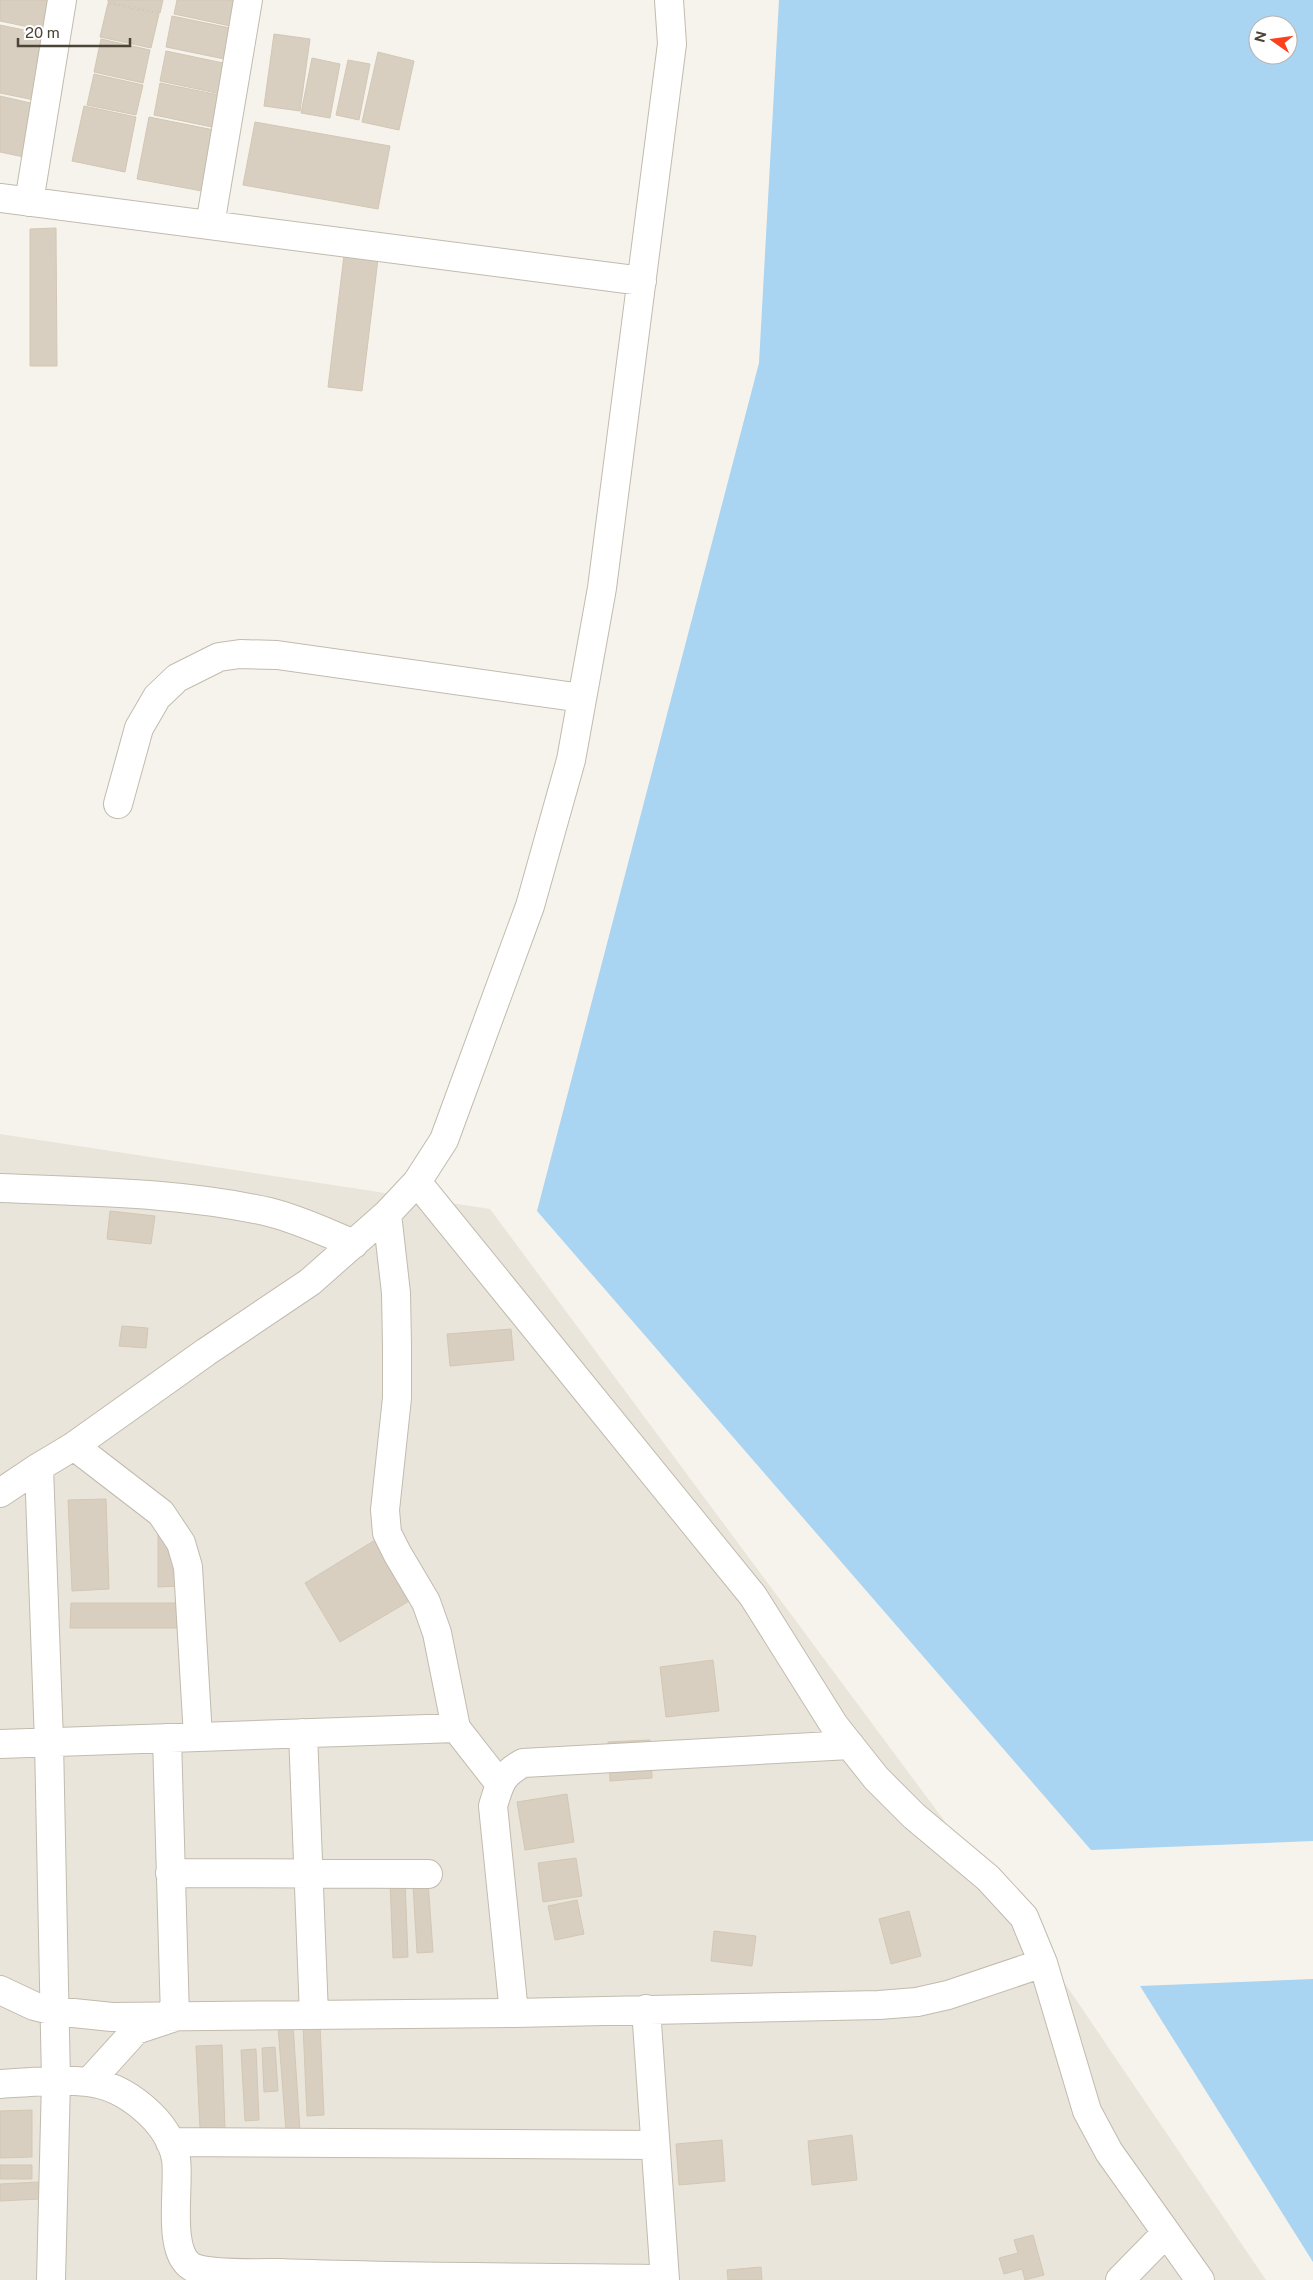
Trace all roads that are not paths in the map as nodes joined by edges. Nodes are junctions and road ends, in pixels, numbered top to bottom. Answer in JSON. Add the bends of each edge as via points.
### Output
{"nodes":[{"id":1,"x":62,"y":0,"type":"edge"},
{"id":2,"x":248,"y":0,"type":"edge"},
{"id":3,"x":669,"y":0,"type":"edge"},
{"id":4,"x":0,"y":198,"type":"edge"},
{"id":5,"x":29,"y":202,"type":"junction"},
{"id":6,"x":210,"y":226,"type":"junction"},
{"id":7,"x":642,"y":281,"type":"junction"},
{"id":8,"x":582,"y":698,"type":"junction"},
{"id":9,"x":118,"y":804,"type":"dead end"},
{"id":10,"x":417,"y":1182,"type":"junction"},
{"id":11,"x":0,"y":1188,"type":"edge"},
{"id":12,"x":387,"y":1214,"type":"junction"},
{"id":13,"x":354,"y":1244,"type":"junction"},
{"id":14,"x":74,"y":1446,"type":"junction"},
{"id":15,"x":39,"y":1467,"type":"junction"},
{"id":16,"x":0,"y":1494,"type":"edge"},
{"id":17,"x":456,"y":1728,"type":"junction"},
{"id":18,"x":303,"y":1733,"type":"junction"},
{"id":19,"x":198,"y":1737,"type":"junction"},
{"id":20,"x":167,"y":1738,"type":"junction"},
{"id":21,"x":49,"y":1742,"type":"junction"},
{"id":22,"x":0,"y":1744,"type":"edge"},
{"id":23,"x":850,"y":1745,"type":"junction"},
{"id":24,"x":499,"y":1783,"type":"junction"},
{"id":25,"x":170,"y":1873,"type":"junction"},
{"id":26,"x":308,"y":1873,"type":"junction"},
{"id":27,"x":428,"y":1874,"type":"dead end"},
{"id":28,"x":1043,"y":1962,"type":"junction"},
{"id":29,"x":0,"y":1990,"type":"edge"},
{"id":30,"x":54,"y":2010,"type":"junction"},
{"id":31,"x":646,"y":2010,"type":"junction"},
{"id":32,"x":514,"y":2013,"type":"junction"},
{"id":33,"x":314,"y":2015,"type":"junction"},
{"id":34,"x":175,"y":2017,"type":"junction"},
{"id":35,"x":56,"y":2081,"type":"junction"},
{"id":36,"x":89,"y":2082,"type":"junction"},
{"id":37,"x":0,"y":2084,"type":"edge"},
{"id":38,"x":170,"y":2142,"type":"junction"},
{"id":39,"x":655,"y":2145,"type":"junction"},
{"id":40,"x":1166,"y":2233,"type":"junction"},
{"id":41,"x":193,"y":2273,"type":"edge"},
{"id":42,"x":330,"y":2278,"type":"edge"},
{"id":43,"x":664,"y":2279,"type":"edge"},
{"id":44,"x":51,"y":2280,"type":"edge"},
{"id":45,"x":1120,"y":2280,"type":"edge"},
{"id":46,"x":1200,"y":2280,"type":"edge"}],
"edges":[{"from":1,"to":5,"type":"street"},
{"from":2,"to":6,"type":"street"},
{"from":3,"to":7,"type":"street","via":[[672,44]]},
{"from":4,"to":5,"type":"street"},
{"from":5,"to":6,"type":"street"},
{"from":6,"to":7,"type":"street"},
{"from":7,"to":8,"type":"street","via":[[602,588]]},
{"from":8,"to":9,"type":"street","via":[[277,655],[219,657],[177,678],[158,698],[139,728]]},
{"from":8,"to":10,"type":"street","via":[[571,760],[530,906],[444,1140]]},
{"from":10,"to":12,"type":"street"},
{"from":10,"to":23,"type":"street","via":[[753,1596]]},
{"from":11,"to":13,"type":"street","via":[[166,1196],[219,1203],[270,1212]]},
{"from":12,"to":13,"type":"street"},
{"from":12,"to":17,"type":"street","via":[[396,1294],[397,1398],[385,1510],[387,1533],[426,1602],[437,1633]]},
{"from":13,"to":14,"type":"street","via":[[310,1282]]},
{"from":14,"to":15,"type":"street"},
{"from":14,"to":19,"type":"street","via":[[161,1513],[181,1543],[188,1567]]},
{"from":15,"to":16,"type":"street"},
{"from":15,"to":21,"type":"street"},
{"from":17,"to":18,"type":"street"},
{"from":17,"to":24,"type":"street"},
{"from":18,"to":19,"type":"street"},
{"from":18,"to":26,"type":"street"},
{"from":19,"to":20,"type":"street"},
{"from":20,"to":21,"type":"street"},
{"from":20,"to":25,"type":"street"},
{"from":21,"to":22,"type":"street"},
{"from":21,"to":30,"type":"street"},
{"from":23,"to":24,"type":"street","via":[[523,1763],[508,1772]]},
{"from":23,"to":28,"type":"street","via":[[876,1778],[914,1816],[988,1878],[1024,1917]]},
{"from":24,"to":32,"type":"street","via":[[493,1806]]},
{"from":25,"to":26,"type":"street"},
{"from":25,"to":34,"type":"street"},
{"from":26,"to":27,"type":"street"},
{"from":26,"to":33,"type":"street"},
{"from":28,"to":31,"type":"street","via":[[948,1995],[917,2002]]},
{"from":28,"to":40,"type":"street","via":[[1087,2111],[1109,2152]]},
{"from":29,"to":30,"type":"street","via":[[34,2006]]},
{"from":30,"to":34,"type":"street","via":[[112,2017]]},
{"from":30,"to":35,"type":"street"},
{"from":31,"to":32,"type":"street"},
{"from":31,"to":39,"type":"street"},
{"from":32,"to":33,"type":"street"},
{"from":33,"to":34,"type":"street"},
{"from":34,"to":36,"type":"street","via":[[136,2030]]},
{"from":35,"to":36,"type":"street"},
{"from":35,"to":37,"type":"street"},
{"from":35,"to":44,"type":"street"},
{"from":36,"to":38,"type":"street","via":[[114,2088],[140,2104]]},
{"from":38,"to":39,"type":"street"},
{"from":38,"to":41,"type":"street","via":[[176,2159],[177,2242]]},
{"from":39,"to":43,"type":"street"},
{"from":40,"to":45,"type":"street"},
{"from":40,"to":46,"type":"street"},
{"from":41,"to":42,"type":"street","via":[[212,2271]]},
{"from":42,"to":43,"type":"street"}]}
